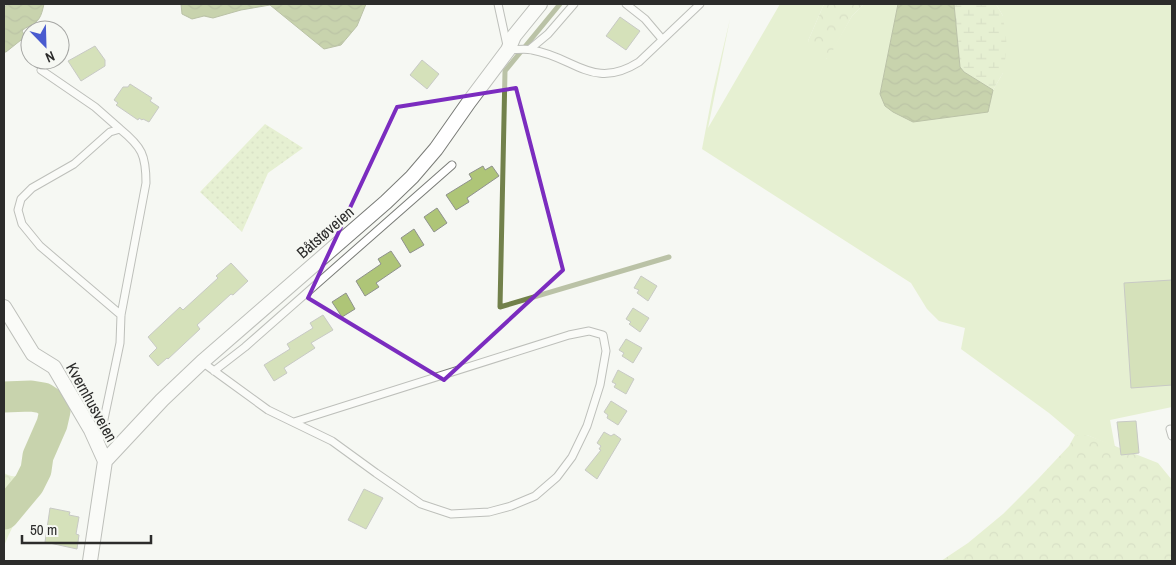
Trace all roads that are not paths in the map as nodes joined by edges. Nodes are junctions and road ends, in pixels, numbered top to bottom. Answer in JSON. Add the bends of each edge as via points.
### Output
{"nodes":[{"id":1,"x":498,"y":4,"type":"edge"},
{"id":2,"x":540,"y":4,"type":"edge"},
{"id":3,"x":574,"y":4,"type":"edge"},
{"id":4,"x":626,"y":4,"type":"edge"},
{"id":5,"x":700,"y":4,"type":"edge"},
{"id":6,"x":662,"y":39,"type":"junction"},
{"id":7,"x":530,"y":49,"type":"junction"},
{"id":8,"x":508,"y":50,"type":"junction"},
{"id":9,"x":42,"y":70,"type":"dead end"},
{"id":10,"x":120,"y":129,"type":"junction"},
{"id":11,"x":452,"y":165,"type":"dead end"},
{"id":12,"x":4,"y":307,"type":"edge"},
{"id":13,"x":121,"y":315,"type":"junction"},
{"id":14,"x":202,"y":362,"type":"junction"},
{"id":15,"x":214,"y":370,"type":"junction"},
{"id":16,"x":294,"y":422,"type":"junction"},
{"id":17,"x":98,"y":447,"type":"junction"},
{"id":18,"x":105,"y":462,"type":"junction"},
{"id":19,"x":90,"y":561,"type":"edge"}],
"edges":[{"from":1,"to":8,"type":"lane"},
{"from":2,"to":8,"type":"street","name":"Båtstøveien","via":[[514,36]]},
{"from":3,"to":7,"type":"lane"},
{"from":4,"to":6,"type":"lane"},
{"from":5,"to":6,"type":"lane"},
{"from":6,"to":7,"type":"lane","via":[[639,62],[608,74]]},
{"from":7,"to":8,"type":"lane"},
{"from":8,"to":14,"type":"street","name":"Båtstøveien","via":[[412,177]]},
{"from":9,"to":10,"type":"lane"},
{"from":10,"to":13,"type":"lane","via":[[132,138],[146,165],[146,183]]},
{"from":10,"to":13,"type":"lane","via":[[110,132],[74,164],[32,188],[21,199],[18,210],[22,224],[40,246]]},
{"from":11,"to":15,"type":"lane","via":[[245,347]]},
{"from":12,"to":17,"type":"street","name":"Kvernhusveien","via":[[33,354],[54,368]]},
{"from":13,"to":17,"type":"lane","via":[[120,343]]},
{"from":14,"to":15,"type":"lane"},
{"from":14,"to":18,"type":"street","name":"Båtstøveien"},
{"from":15,"to":16,"type":"lane","via":[[268,410]]},
{"from":16,"to":16,"type":"lane","via":[[332,441],[421,504],[451,514],[489,512],[511,506],[535,496],[557,477],[572,457],[587,426],[600,385],[606,351],[603,335],[589,331],[570,335]]},
{"from":17,"to":18,"type":"street","name":"Kvernhusveien"},
{"from":18,"to":19,"type":"street","name":"Kvernhusveien"}]}
